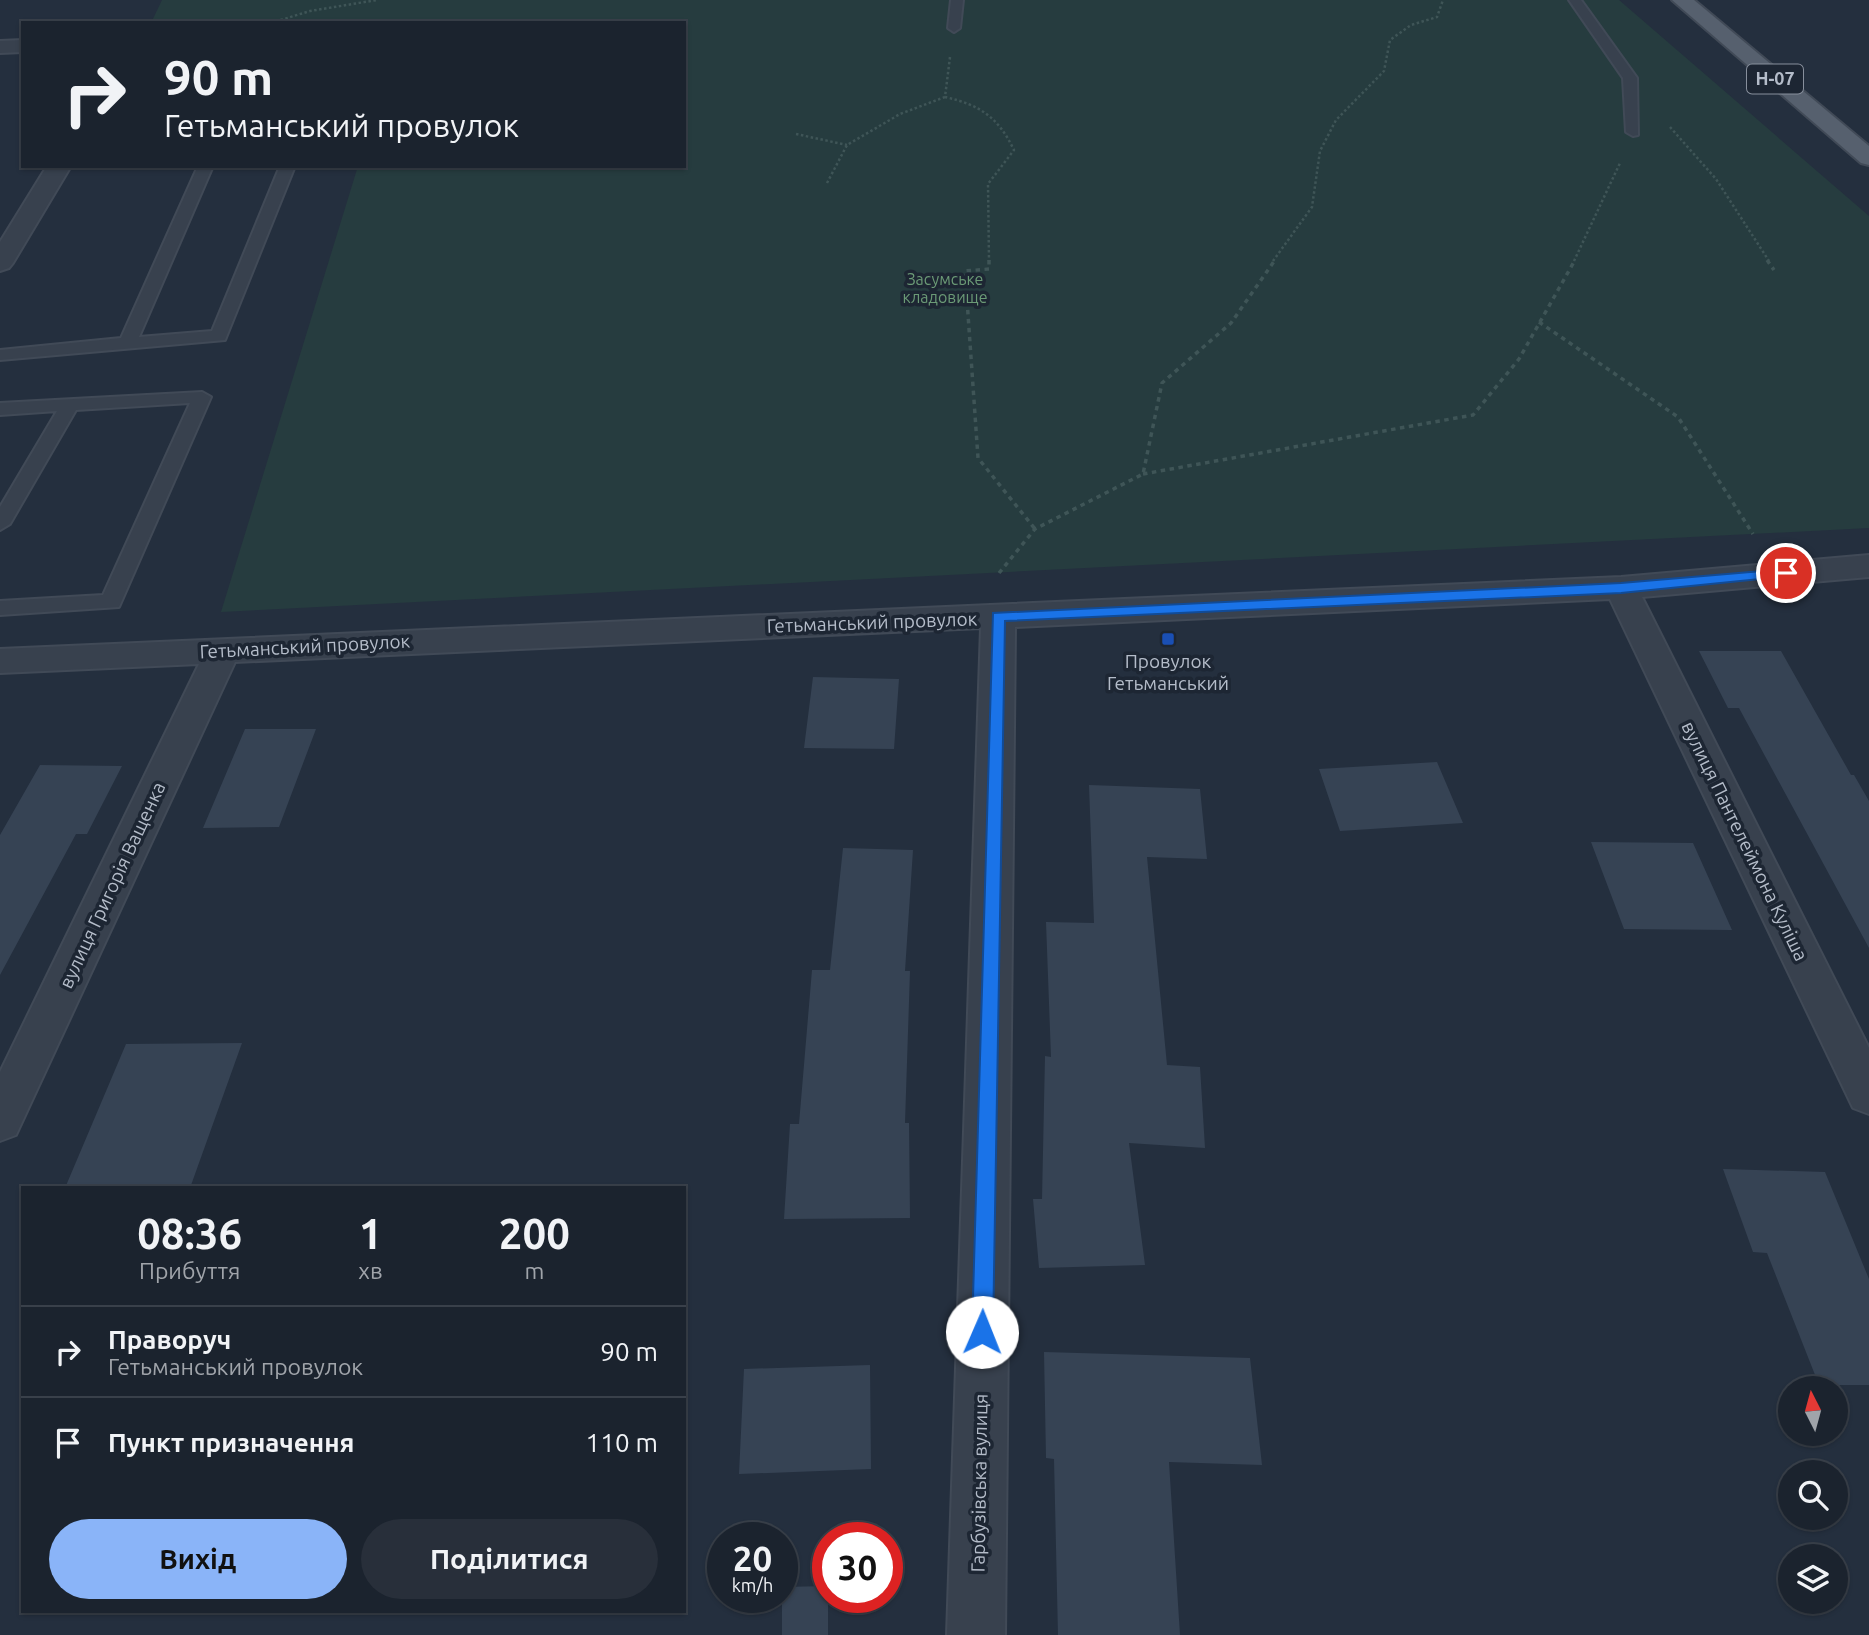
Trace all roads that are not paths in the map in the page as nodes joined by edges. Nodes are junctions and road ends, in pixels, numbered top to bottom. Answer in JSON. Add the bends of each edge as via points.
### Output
{"nodes":[{"id":1,"x":957,"y":0,"type":"edge"},
{"id":2,"x":1575,"y":0,"type":"edge"},
{"id":3,"x":1682,"y":0,"type":"edge"},
{"id":4,"x":954,"y":28,"type":"road end"},
{"id":5,"x":0,"y":47,"type":"edge"},
{"id":6,"x":21,"y":47,"type":"edge"},
{"id":7,"x":1633,"y":132,"type":"road end"},
{"id":8,"x":1869,"y":158,"type":"edge"},
{"id":9,"x":58,"y":168,"type":"edge"},
{"id":10,"x":205,"y":168,"type":"edge"},
{"id":11,"x":287,"y":168,"type":"edge"},
{"id":12,"x":0,"y":264,"type":"edge"},
{"id":13,"x":128,"y":343,"type":"junction"},
{"id":14,"x":0,"y":355,"type":"edge"},
{"id":15,"x":70,"y":405,"type":"junction"},
{"id":16,"x":0,"y":409,"type":"edge"},
{"id":17,"x":0,"y":524,"type":"edge"},
{"id":18,"x":1869,"y":566,"type":"edge"},
{"id":19,"x":1621,"y":588,"type":"junction"},
{"id":20,"x":0,"y":608,"type":"edge"},
{"id":21,"x":998,"y":617,"type":"junction"},
{"id":22,"x":223,"y":650,"type":"junction"},
{"id":23,"x":0,"y":661,"type":"edge"},
{"id":24,"x":1869,"y":1094,"type":"edge"},
{"id":25,"x":0,"y":1120,"type":"edge"},
{"id":26,"x":976,"y":1635,"type":"edge"}],
"edges":[{"from":1,"to":4,"type":"lane"},
{"from":2,"to":7,"type":"lane","via":[[1630,78]]},
{"from":3,"to":8,"type":"main road","number":"Н-07"},
{"from":5,"to":6,"type":"street"},
{"from":9,"to":12,"type":"street"},
{"from":10,"to":13,"type":"lane"},
{"from":11,"to":13,"type":"lane","via":[[219,336]]},
{"from":13,"to":14,"type":"lane"},
{"from":15,"to":16,"type":"lane"},
{"from":15,"to":17,"type":"lane"},
{"from":15,"to":20,"type":"lane","via":[[202,397],[111,602]]},
{"from":18,"to":19,"type":"street","name":"Гетьманський провулок"},
{"from":19,"to":21,"type":"street","name":"Гетьманський провулок"},
{"from":19,"to":24,"type":"street","name":"вулиця Пантелеймона Куліша"},
{"from":21,"to":22,"type":"street","name":"Гетьманський провулок"},
{"from":21,"to":26,"type":"street","name":"Гарбузівська вулиця"},
{"from":22,"to":23,"type":"street","name":"Гетьманський провулок"},
{"from":22,"to":25,"type":"street","name":"вулиця Григорія Ващенка"}]}
